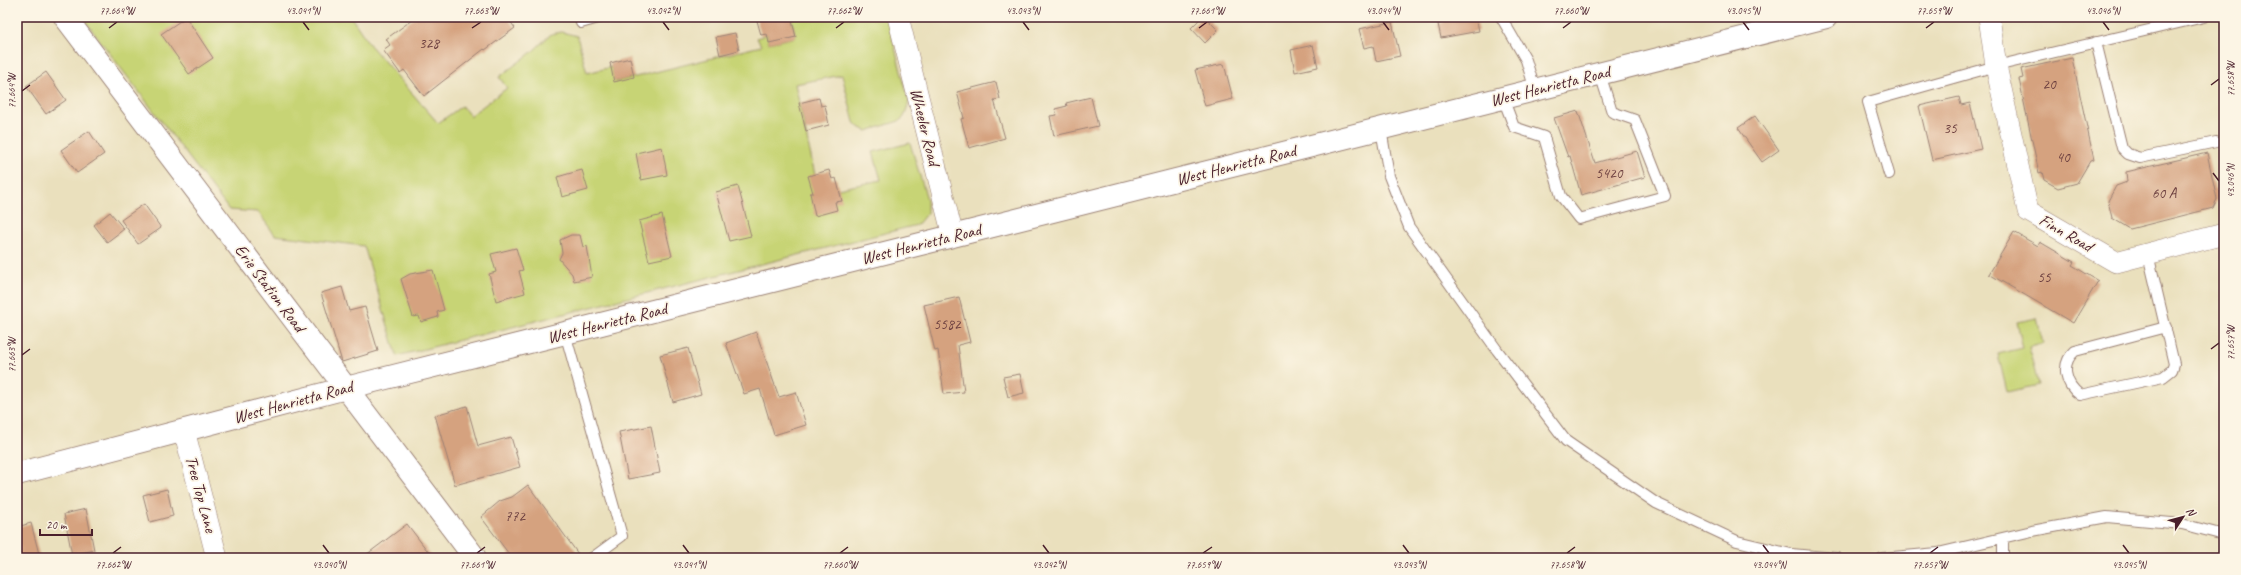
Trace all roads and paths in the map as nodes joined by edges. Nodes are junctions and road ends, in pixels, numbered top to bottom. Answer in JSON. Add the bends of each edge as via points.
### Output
{"nodes":[{"id":1,"x":65,"y":17,"type":"edge"},
{"id":2,"x":580,"y":17,"type":"edge"},
{"id":3,"x":602,"y":17,"type":"edge"},
{"id":4,"x":898,"y":17,"type":"edge"},
{"id":5,"x":1501,"y":17,"type":"edge"},
{"id":6,"x":1824,"y":17,"type":"edge"},
{"id":7,"x":1989,"y":17,"type":"edge"},
{"id":8,"x":2204,"y":17,"type":"edge"},
{"id":9,"x":2096,"y":42,"type":"junction"},
{"id":10,"x":1996,"y":66,"type":"junction"},
{"id":11,"x":1600,"y":74,"type":"junction"},
{"id":12,"x":1535,"y":90,"type":"junction"},
{"id":13,"x":1503,"y":98,"type":"junction"},
{"id":14,"x":1381,"y":129,"type":"junction"},
{"id":15,"x":2216,"y":142,"type":"dead end"},
{"id":16,"x":1888,"y":174,"type":"dead end"},
{"id":17,"x":2224,"y":234,"type":"edge"},
{"id":18,"x":953,"y":236,"type":"junction"},
{"id":19,"x":2148,"y":254,"type":"junction"},
{"id":20,"x":2166,"y":327,"type":"junction"},
{"id":21,"x":565,"y":333,"type":"junction"},
{"id":22,"x":346,"y":388,"type":"junction"},
{"id":23,"x":184,"y":430,"type":"junction"},
{"id":24,"x":17,"y":474,"type":"edge"},
{"id":25,"x":2224,"y":536,"type":"edge"},
{"id":26,"x":2003,"y":538,"type":"junction"},
{"id":27,"x":2224,"y":552,"type":"edge"},
{"id":28,"x":217,"y":558,"type":"edge"},
{"id":29,"x":475,"y":558,"type":"edge"},
{"id":30,"x":592,"y":558,"type":"edge"},
{"id":31,"x":1836,"y":558,"type":"edge"},
{"id":32,"x":1882,"y":558,"type":"edge"},
{"id":33,"x":2003,"y":558,"type":"edge"},
{"id":34,"x":2222,"y":558,"type":"edge"}],
"edges":[{"from":1,"to":22,"type":"main road","name":"Erie Station Road"},
{"from":2,"to":3,"type":"lane","via":[[582,23]]},
{"from":4,"to":18,"type":"street","name":"Wheeler Road"},
{"from":5,"to":12,"type":"lane","via":[[1526,60]]},
{"from":6,"to":11,"type":"main road","name":"West Henrietta Road"},
{"from":7,"to":10,"type":"street","name":"Finn Road"},
{"from":8,"to":9,"type":"lane"},
{"from":9,"to":10,"type":"lane"},
{"from":9,"to":15,"type":"lane","via":[[2122,148],[2128,154],[2140,158]]},
{"from":10,"to":16,"type":"lane","via":[[1868,102]]},
{"from":10,"to":19,"type":"street","name":"Finn Road","via":[[2028,211],[2116,262]]},
{"from":11,"to":12,"type":"main road","name":"West Henrietta Road"},
{"from":11,"to":13,"type":"lane","via":[[1612,112],[1635,120],[1665,196],[1579,219],[1560,196],[1544,137],[1514,126]]},
{"from":12,"to":13,"type":"main road","name":"West Henrietta Road"},
{"from":13,"to":14,"type":"main road","name":"West Henrietta Road"},
{"from":14,"to":18,"type":"main road","name":"West Henrietta Road"},
{"from":14,"to":31,"type":"lane","via":[[1389,176],[1409,227],[1566,442],[1656,503],[1737,541],[1791,554]]},
{"from":17,"to":19,"type":"street","name":"Finn Road"},
{"from":18,"to":21,"type":"main road","name":"West Henrietta Road"},
{"from":19,"to":20,"type":"lane"},
{"from":20,"to":20,"type":"lane","via":[[2174,364],[2172,370],[2163,377],[2080,395],[2068,382],[2065,364],[2068,357],[2076,351]]},
{"from":21,"to":22,"type":"main road","name":"West Henrietta Road"},
{"from":21,"to":30,"type":"lane","via":[[622,536]]},
{"from":22,"to":23,"type":"main road","name":"West Henrietta Road"},
{"from":22,"to":29,"type":"main road","name":"Erie Station Road"},
{"from":23,"to":24,"type":"main road","name":"West Henrietta Road"},
{"from":23,"to":28,"type":"street","name":"Tree Top Lane"},
{"from":25,"to":26,"type":"lane","via":[[2182,524],[2107,518]]},
{"from":26,"to":32,"type":"lane","via":[[1938,553]]},
{"from":26,"to":33,"type":"lane"},
{"from":27,"to":34,"type":"lane"}]}
